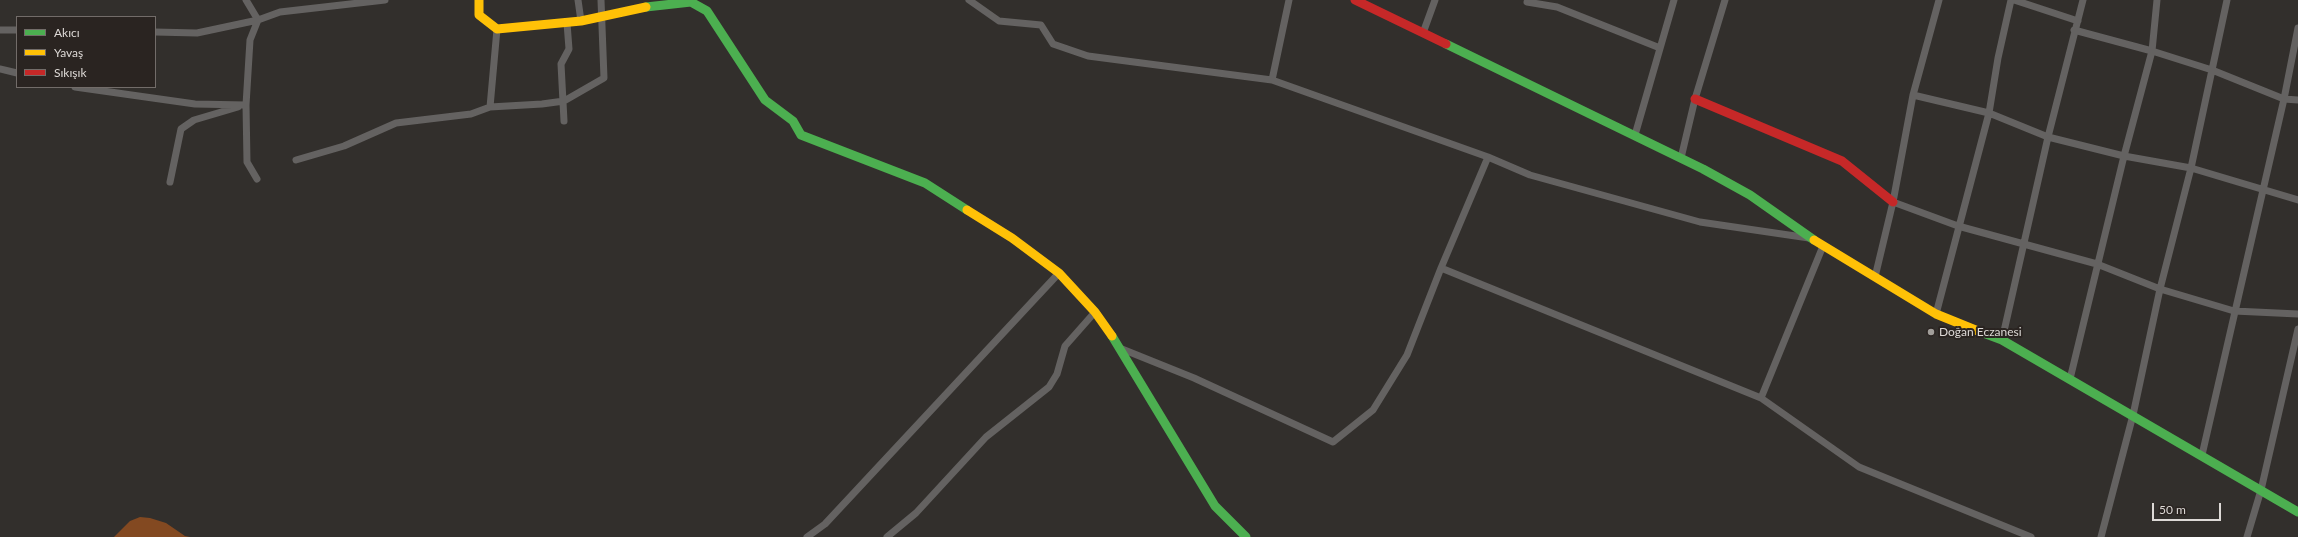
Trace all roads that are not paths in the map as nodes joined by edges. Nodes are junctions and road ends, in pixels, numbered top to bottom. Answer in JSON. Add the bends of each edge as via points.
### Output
{"nodes":[{"id":1,"x":246,"y":0,"type":"edge"},
{"id":2,"x":385,"y":0,"type":"edge"},
{"id":3,"x":479,"y":0,"type":"edge"},
{"id":4,"x":578,"y":0,"type":"edge"},
{"id":5,"x":601,"y":0,"type":"edge"},
{"id":6,"x":969,"y":0,"type":"edge"},
{"id":7,"x":1289,"y":0,"type":"edge"},
{"id":8,"x":1355,"y":0,"type":"edge"},
{"id":9,"x":1435,"y":0,"type":"edge"},
{"id":10,"x":1674,"y":0,"type":"edge"},
{"id":11,"x":1725,"y":0,"type":"edge"},
{"id":12,"x":1939,"y":0,"type":"edge"},
{"id":13,"x":2012,"y":0,"type":"edge"},
{"id":14,"x":2083,"y":0,"type":"edge"},
{"id":15,"x":2157,"y":0,"type":"edge"},
{"id":16,"x":2227,"y":0,"type":"edge"},
{"id":17,"x":658,"y":2,"type":"edge"},
{"id":18,"x":1527,"y":2,"type":"dead end"},
{"id":19,"x":1558,"y":4,"type":"edge"},
{"id":20,"x":603,"y":16,"type":"junction"},
{"id":21,"x":258,"y":20,"type":"junction"},
{"id":22,"x":581,"y":21,"type":"junction"},
{"id":23,"x":2078,"y":21,"type":"junction"},
{"id":24,"x":567,"y":23,"type":"junction"},
{"id":25,"x":2298,"y":28,"type":"edge"},
{"id":26,"x":497,"y":29,"type":"junction"},
{"id":27,"x":0,"y":30,"type":"edge"},
{"id":28,"x":16,"y":30,"type":"edge"},
{"id":29,"x":2074,"y":30,"type":"junction"},
{"id":30,"x":156,"y":32,"type":"edge"},
{"id":31,"x":1424,"y":33,"type":"junction"},
{"id":32,"x":1660,"y":48,"type":"junction"},
{"id":33,"x":2152,"y":51,"type":"junction"},
{"id":34,"x":0,"y":69,"type":"edge"},
{"id":35,"x":2212,"y":70,"type":"junction"},
{"id":36,"x":16,"y":73,"type":"edge"},
{"id":37,"x":1272,"y":80,"type":"junction"},
{"id":38,"x":82,"y":88,"type":"edge"},
{"id":39,"x":1913,"y":95,"type":"junction"},
{"id":40,"x":1695,"y":99,"type":"junction"},
{"id":41,"x":2284,"y":99,"type":"junction"},
{"id":42,"x":2298,"y":100,"type":"edge"},
{"id":43,"x":564,"y":101,"type":"junction"},
{"id":44,"x":246,"y":105,"type":"junction"},
{"id":45,"x":490,"y":107,"type":"junction"},
{"id":46,"x":1988,"y":113,"type":"junction"},
{"id":47,"x":564,"y":121,"type":"dead end"},
{"id":48,"x":1635,"y":135,"type":"junction"},
{"id":49,"x":2048,"y":138,"type":"junction"},
{"id":50,"x":2124,"y":156,"type":"junction"},
{"id":51,"x":1488,"y":157,"type":"junction"},
{"id":52,"x":1681,"y":158,"type":"junction"},
{"id":53,"x":296,"y":160,"type":"dead end"},
{"id":54,"x":2190,"y":168,"type":"junction"},
{"id":55,"x":257,"y":179,"type":"dead end"},
{"id":56,"x":170,"y":182,"type":"dead end"},
{"id":57,"x":2262,"y":190,"type":"junction"},
{"id":58,"x":2298,"y":200,"type":"edge"},
{"id":59,"x":1894,"y":202,"type":"junction"},
{"id":60,"x":1958,"y":226,"type":"junction"},
{"id":61,"x":1814,"y":239,"type":"junction"},
{"id":62,"x":2025,"y":245,"type":"junction"},
{"id":63,"x":1823,"y":246,"type":"junction"},
{"id":64,"x":2097,"y":264,"type":"junction"},
{"id":65,"x":1441,"y":268,"type":"junction"},
{"id":66,"x":1059,"y":274,"type":"junction"},
{"id":67,"x":1875,"y":276,"type":"junction"},
{"id":68,"x":2160,"y":289,"type":"junction"},
{"id":69,"x":2234,"y":311,"type":"junction"},
{"id":70,"x":1095,"y":312,"type":"junction"},
{"id":71,"x":1936,"y":314,"type":"junction"},
{"id":72,"x":2298,"y":314,"type":"edge"},
{"id":73,"x":2298,"y":329,"type":"edge"},
{"id":74,"x":2002,"y":340,"type":"junction"},
{"id":75,"x":1122,"y":349,"type":"junction"},
{"id":76,"x":2070,"y":379,"type":"junction"},
{"id":77,"x":1761,"y":398,"type":"junction"},
{"id":78,"x":2132,"y":415,"type":"junction"},
{"id":79,"x":2202,"y":455,"type":"junction"},
{"id":80,"x":2261,"y":490,"type":"junction"},
{"id":81,"x":2298,"y":512,"type":"edge"},
{"id":82,"x":807,"y":537,"type":"edge"},
{"id":83,"x":886,"y":537,"type":"edge"},
{"id":84,"x":1246,"y":537,"type":"edge"},
{"id":85,"x":2031,"y":537,"type":"edge"},
{"id":86,"x":2101,"y":537,"type":"edge"},
{"id":87,"x":2248,"y":537,"type":"edge"}],
"edges":[{"from":1,"to":21,"type":"street"},
{"from":2,"to":21,"type":"street","via":[[280,12]]},
{"from":3,"to":26,"type":"street","via":[[479,15]]},
{"from":4,"to":22,"type":"street"},
{"from":5,"to":20,"type":"street"},
{"from":6,"to":37,"type":"street","via":[[999,21],[1041,25],[1053,44],[1088,56]]},
{"from":7,"to":37,"type":"street"},
{"from":8,"to":31,"type":"street"},
{"from":9,"to":31,"type":"street"},
{"from":10,"to":32,"type":"street"},
{"from":11,"to":40,"type":"street"},
{"from":12,"to":39,"type":"street"},
{"from":13,"to":23,"type":"street"},
{"from":13,"to":46,"type":"street"},
{"from":14,"to":23,"type":"street"},
{"from":15,"to":33,"type":"street"},
{"from":16,"to":35,"type":"street"},
{"from":17,"to":20,"type":"street"},
{"from":17,"to":66,"type":"street","via":[[690,2],[708,11],[765,100],[793,121],[801,135],[924,183],[1012,238]]},
{"from":18,"to":19,"type":"street"},
{"from":19,"to":32,"type":"street"},
{"from":20,"to":22,"type":"street"},
{"from":20,"to":43,"type":"street","via":[[604,78]]},
{"from":21,"to":30,"type":"street","via":[[197,33]]},
{"from":21,"to":44,"type":"street","via":[[250,40]]},
{"from":22,"to":24,"type":"street"},
{"from":23,"to":29,"type":"street"},
{"from":24,"to":26,"type":"street"},
{"from":24,"to":43,"type":"street","via":[[569,49],[561,64]]},
{"from":25,"to":41,"type":"street"},
{"from":26,"to":45,"type":"street"},
{"from":27,"to":28,"type":"street"},
{"from":29,"to":33,"type":"street"},
{"from":29,"to":49,"type":"street"},
{"from":31,"to":48,"type":"street"},
{"from":32,"to":48,"type":"street"},
{"from":33,"to":35,"type":"street"},
{"from":33,"to":50,"type":"street"},
{"from":34,"to":36,"type":"street"},
{"from":35,"to":41,"type":"street"},
{"from":35,"to":54,"type":"street"},
{"from":37,"to":51,"type":"street"},
{"from":38,"to":44,"type":"street","via":[[194,104]]},
{"from":39,"to":46,"type":"street"},
{"from":39,"to":59,"type":"street"},
{"from":40,"to":52,"type":"street"},
{"from":40,"to":59,"type":"street","via":[[1842,161]]},
{"from":41,"to":42,"type":"street"},
{"from":41,"to":57,"type":"street"},
{"from":43,"to":45,"type":"street"},
{"from":43,"to":47,"type":"street"},
{"from":44,"to":55,"type":"street","via":[[247,162]]},
{"from":44,"to":56,"type":"street","via":[[194,120],[181,129]]},
{"from":45,"to":53,"type":"street","via":[[471,114],[396,123],[344,146]]},
{"from":46,"to":49,"type":"street"},
{"from":46,"to":60,"type":"street"},
{"from":48,"to":52,"type":"street"},
{"from":49,"to":50,"type":"street"},
{"from":49,"to":62,"type":"street"},
{"from":50,"to":54,"type":"street"},
{"from":50,"to":64,"type":"street"},
{"from":51,"to":61,"type":"street","via":[[1530,175],[1700,222]]},
{"from":51,"to":65,"type":"street"},
{"from":52,"to":61,"type":"street","via":[[1750,195]]},
{"from":54,"to":57,"type":"street"},
{"from":54,"to":68,"type":"street"},
{"from":57,"to":58,"type":"street"},
{"from":57,"to":69,"type":"street"},
{"from":59,"to":60,"type":"street"},
{"from":59,"to":67,"type":"street"},
{"from":60,"to":62,"type":"street"},
{"from":60,"to":71,"type":"street"},
{"from":61,"to":63,"type":"street"},
{"from":62,"to":64,"type":"street"},
{"from":62,"to":74,"type":"street"},
{"from":63,"to":67,"type":"street"},
{"from":63,"to":77,"type":"street"},
{"from":64,"to":68,"type":"street"},
{"from":64,"to":76,"type":"street"},
{"from":65,"to":75,"type":"street","via":[[1407,355],[1373,410],[1332,442],[1194,378]]},
{"from":65,"to":77,"type":"street"},
{"from":66,"to":70,"type":"street"},
{"from":66,"to":82,"type":"street","via":[[825,524]]},
{"from":67,"to":71,"type":"street"},
{"from":68,"to":69,"type":"street"},
{"from":68,"to":78,"type":"street"},
{"from":69,"to":72,"type":"street"},
{"from":69,"to":79,"type":"street"},
{"from":70,"to":75,"type":"street"},
{"from":70,"to":83,"type":"street","via":[[1065,346],[1057,374],[1049,387],[986,437],[916,513]]},
{"from":71,"to":74,"type":"street"},
{"from":73,"to":80,"type":"street"},
{"from":74,"to":76,"type":"street"},
{"from":75,"to":84,"type":"street","via":[[1215,506]]},
{"from":76,"to":78,"type":"street"},
{"from":77,"to":85,"type":"street","via":[[1859,467]]},
{"from":78,"to":79,"type":"street"},
{"from":78,"to":86,"type":"street"},
{"from":79,"to":80,"type":"street"},
{"from":80,"to":81,"type":"street"},
{"from":80,"to":87,"type":"street"}]}
